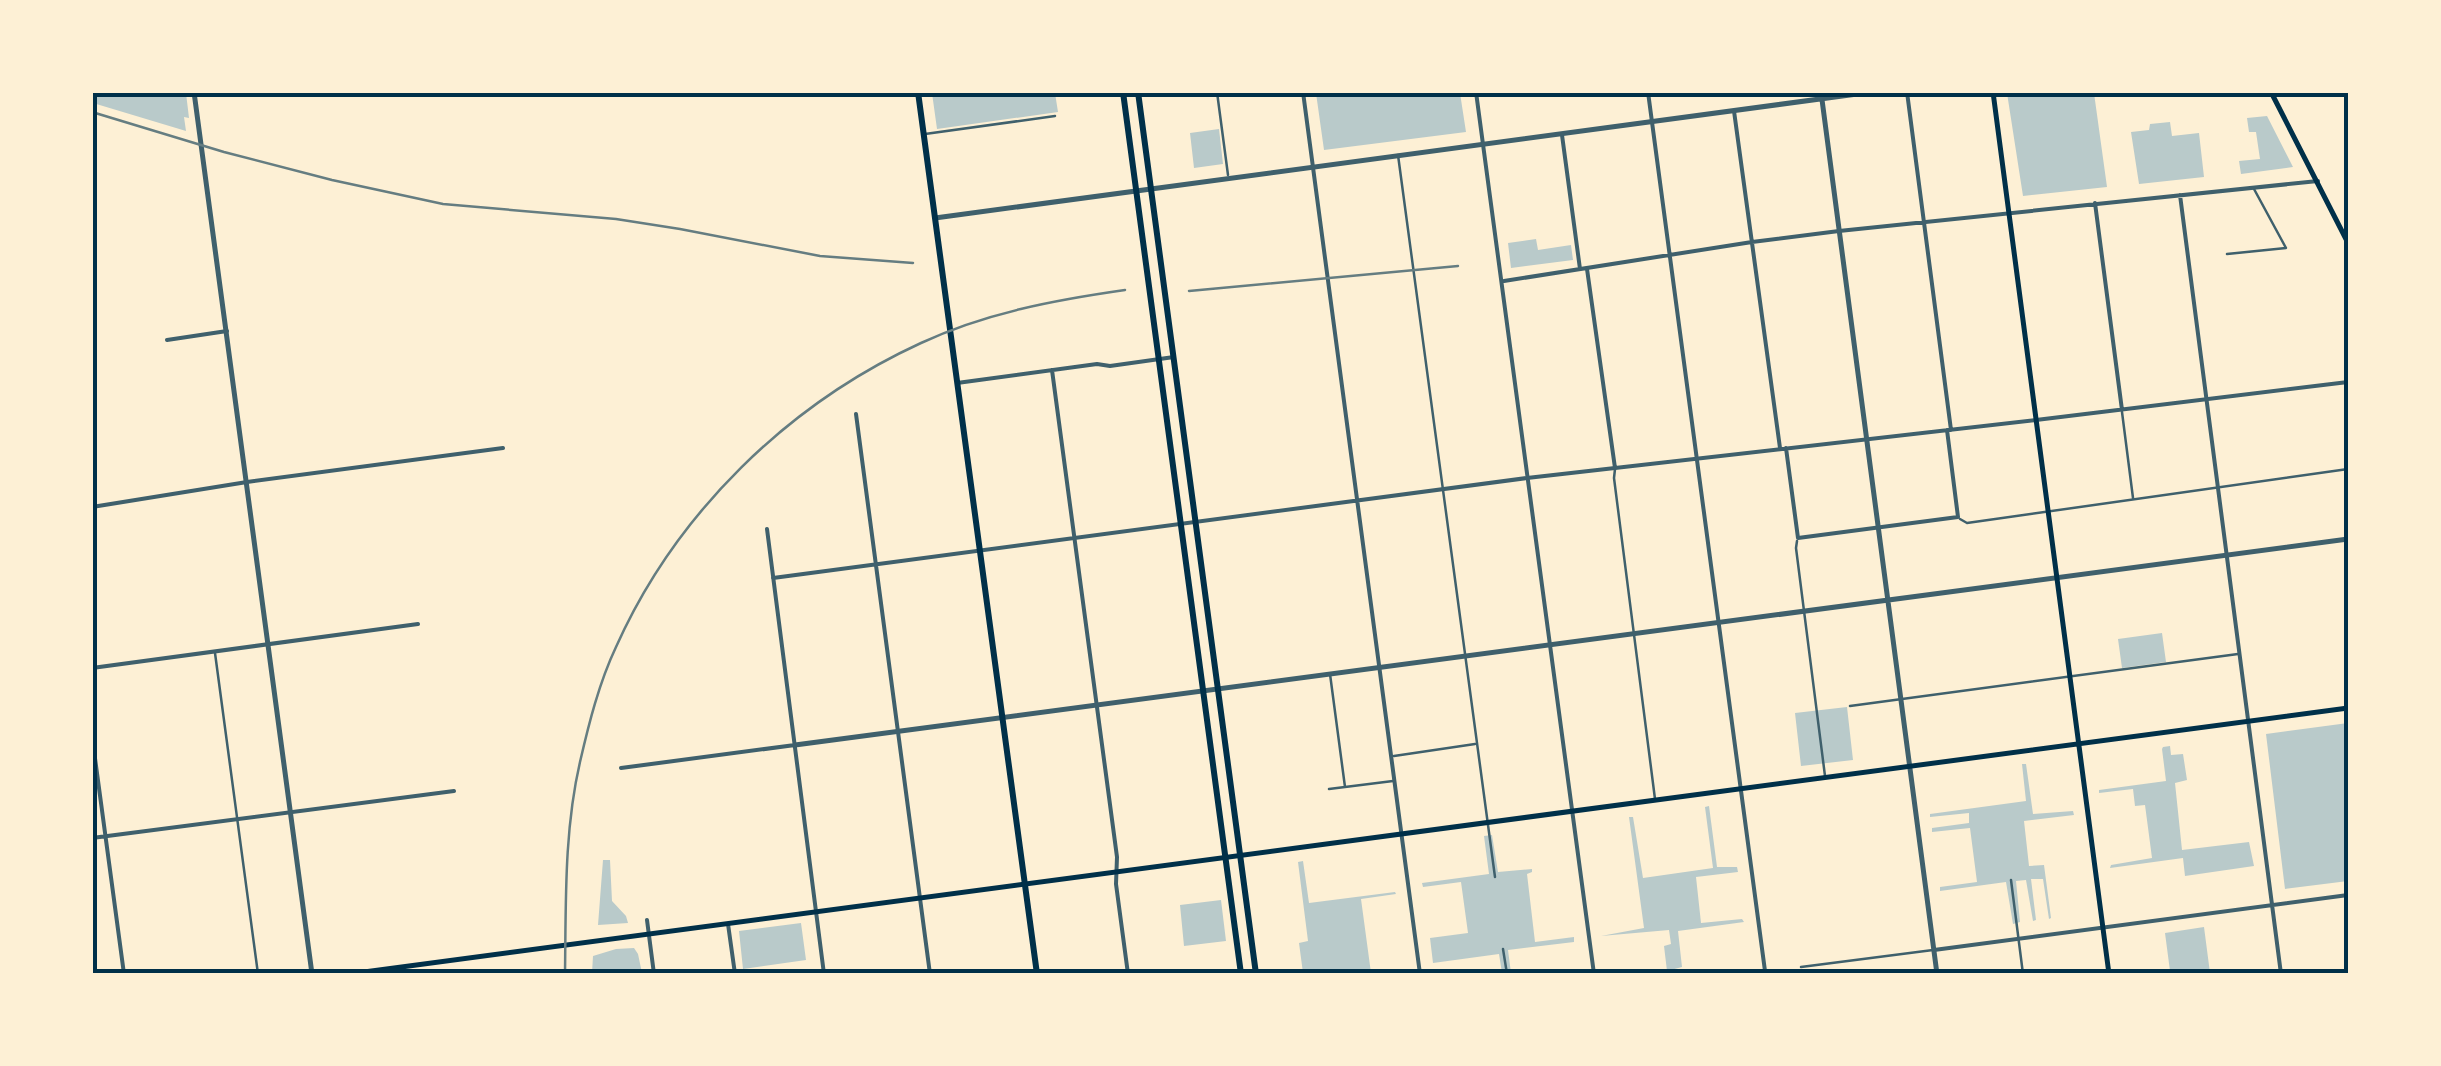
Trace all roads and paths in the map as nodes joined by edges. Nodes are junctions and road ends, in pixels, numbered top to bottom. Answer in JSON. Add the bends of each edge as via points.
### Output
{"nodes":[{"id":1,"x":194,"y":92,"type":"edge"},
{"id":2,"x":918,"y":92,"type":"edge"},
{"id":3,"x":1124,"y":92,"type":"edge"},
{"id":4,"x":1138,"y":92,"type":"edge"},
{"id":5,"x":1217,"y":92,"type":"edge"},
{"id":6,"x":1303,"y":92,"type":"edge"},
{"id":7,"x":1476,"y":92,"type":"edge"},
{"id":8,"x":1648,"y":92,"type":"edge"},
{"id":9,"x":1872,"y":92,"type":"edge"},
{"id":10,"x":1906,"y":92,"type":"edge"},
{"id":11,"x":1993,"y":92,"type":"edge"},
{"id":12,"x":2273,"y":94,"type":"edge"},
{"id":13,"x":1821,"y":96,"type":"edge"},
{"id":14,"x":1734,"y":111,"type":"junction"},
{"id":15,"x":1055,"y":116,"type":"dead end"},
{"id":16,"x":1652,"y":122,"type":"junction"},
{"id":17,"x":924,"y":134,"type":"junction"},
{"id":18,"x":1562,"y":134,"type":"junction"},
{"id":19,"x":1483,"y":144,"type":"junction"},
{"id":20,"x":1398,"y":155,"type":"junction"},
{"id":21,"x":1313,"y":167,"type":"junction"},
{"id":22,"x":1228,"y":178,"type":"junction"},
{"id":23,"x":2318,"y":180,"type":"junction"},
{"id":24,"x":2253,"y":187,"type":"junction"},
{"id":25,"x":1151,"y":189,"type":"junction"},
{"id":26,"x":1136,"y":191,"type":"junction"},
{"id":27,"x":2180,"y":195,"type":"junction"},
{"id":28,"x":2095,"y":204,"type":"junction"},
{"id":29,"x":2010,"y":212,"type":"junction"},
{"id":30,"x":935,"y":218,"type":"junction"},
{"id":31,"x":1923,"y":221,"type":"junction"},
{"id":32,"x":1839,"y":231,"type":"junction"},
{"id":33,"x":1752,"y":242,"type":"junction"},
{"id":34,"x":2348,"y":242,"type":"edge"},
{"id":35,"x":2227,"y":254,"type":"dead end"},
{"id":36,"x":1670,"y":255,"type":"junction"},
{"id":37,"x":1584,"y":268,"type":"junction"},
{"id":38,"x":1502,"y":282,"type":"junction"},
{"id":39,"x":227,"y":331,"type":"junction"},
{"id":40,"x":167,"y":340,"type":"dead end"},
{"id":41,"x":1174,"y":358,"type":"junction"},
{"id":42,"x":1159,"y":359,"type":"junction"},
{"id":43,"x":1052,"y":370,"type":"junction"},
{"id":44,"x":2348,"y":382,"type":"edge"},
{"id":45,"x":957,"y":383,"type":"junction"},
{"id":46,"x":2207,"y":399,"type":"junction"},
{"id":47,"x":2122,"y":410,"type":"junction"},
{"id":48,"x":856,"y":414,"type":"dead end"},
{"id":49,"x":2036,"y":420,"type":"junction"},
{"id":50,"x":1949,"y":430,"type":"junction"},
{"id":51,"x":1866,"y":439,"type":"junction"},
{"id":52,"x":502,"y":448,"type":"dead end"},
{"id":53,"x":1783,"y":449,"type":"junction"},
{"id":54,"x":1696,"y":458,"type":"junction"},
{"id":55,"x":1615,"y":468,"type":"junction"},
{"id":56,"x":2348,"y":470,"type":"edge"},
{"id":57,"x":1528,"y":478,"type":"junction"},
{"id":58,"x":247,"y":482,"type":"junction"},
{"id":59,"x":1442,"y":488,"type":"junction"},
{"id":60,"x":2218,"y":488,"type":"junction"},
{"id":61,"x":1358,"y":500,"type":"junction"},
{"id":62,"x":2133,"y":500,"type":"junction"},
{"id":63,"x":92,"y":506,"type":"edge"},
{"id":64,"x":2048,"y":512,"type":"junction"},
{"id":65,"x":1958,"y":517,"type":"junction"},
{"id":66,"x":1196,"y":520,"type":"junction"},
{"id":67,"x":1181,"y":523,"type":"junction"},
{"id":68,"x":1878,"y":528,"type":"junction"},
{"id":69,"x":767,"y":529,"type":"dead end"},
{"id":70,"x":1074,"y":538,"type":"junction"},
{"id":71,"x":1798,"y":538,"type":"junction"},
{"id":72,"x":2348,"y":539,"type":"edge"},
{"id":73,"x":982,"y":550,"type":"junction"},
{"id":74,"x":2227,"y":555,"type":"junction"},
{"id":75,"x":876,"y":564,"type":"junction"},
{"id":76,"x":2057,"y":577,"type":"junction"},
{"id":77,"x":773,"y":578,"type":"junction"},
{"id":78,"x":1888,"y":600,"type":"junction"},
{"id":79,"x":1805,"y":611,"type":"junction"},
{"id":80,"x":1718,"y":622,"type":"junction"},
{"id":81,"x":418,"y":624,"type":"dead end"},
{"id":82,"x":1635,"y":633,"type":"junction"},
{"id":83,"x":268,"y":644,"type":"junction"},
{"id":84,"x":1550,"y":644,"type":"junction"},
{"id":85,"x":215,"y":652,"type":"junction"},
{"id":86,"x":2240,"y":654,"type":"junction"},
{"id":87,"x":1465,"y":655,"type":"junction"},
{"id":88,"x":1380,"y":666,"type":"junction"},
{"id":89,"x":92,"y":668,"type":"edge"},
{"id":90,"x":1330,"y":673,"type":"junction"},
{"id":91,"x":2070,"y":677,"type":"junction"},
{"id":92,"x":1218,"y":688,"type":"junction"},
{"id":93,"x":1204,"y":690,"type":"junction"},
{"id":94,"x":1901,"y":699,"type":"junction"},
{"id":95,"x":1096,"y":704,"type":"junction"},
{"id":96,"x":1850,"y":706,"type":"dead end"},
{"id":97,"x":2348,"y":708,"type":"edge"},
{"id":98,"x":1002,"y":717,"type":"junction"},
{"id":99,"x":2248,"y":722,"type":"junction"},
{"id":100,"x":898,"y":731,"type":"junction"},
{"id":101,"x":92,"y":736,"type":"edge"},
{"id":102,"x":1477,"y":744,"type":"junction"},
{"id":103,"x":2079,"y":744,"type":"junction"},
{"id":104,"x":795,"y":745,"type":"junction"},
{"id":105,"x":1392,"y":757,"type":"junction"},
{"id":106,"x":1910,"y":766,"type":"junction"},
{"id":107,"x":621,"y":768,"type":"dead end"},
{"id":108,"x":1825,"y":778,"type":"junction"},
{"id":109,"x":1394,"y":780,"type":"junction"},
{"id":110,"x":1345,"y":787,"type":"junction"},
{"id":111,"x":1329,"y":789,"type":"dead end"},
{"id":112,"x":1741,"y":789,"type":"junction"},
{"id":113,"x":454,"y":791,"type":"dead end"},
{"id":114,"x":1655,"y":800,"type":"junction"},
{"id":115,"x":1572,"y":811,"type":"junction"},
{"id":116,"x":291,"y":812,"type":"junction"},
{"id":117,"x":237,"y":819,"type":"junction"},
{"id":118,"x":1487,"y":822,"type":"junction"},
{"id":119,"x":1402,"y":833,"type":"junction"},
{"id":120,"x":106,"y":837,"type":"junction"},
{"id":121,"x":92,"y":838,"type":"edge"},
{"id":122,"x":1240,"y":854,"type":"junction"},
{"id":123,"x":1226,"y":856,"type":"junction"},
{"id":124,"x":1116,"y":871,"type":"junction"},
{"id":125,"x":1494,"y":877,"type":"dead end"},
{"id":126,"x":2011,"y":880,"type":"dead end"},
{"id":127,"x":1024,"y":883,"type":"junction"},
{"id":128,"x":2348,"y":895,"type":"edge"},
{"id":129,"x":920,"y":897,"type":"junction"},
{"id":130,"x":2272,"y":905,"type":"junction"},
{"id":131,"x":816,"y":911,"type":"junction"},
{"id":132,"x":647,"y":920,"type":"dead end"},
{"id":133,"x":2103,"y":928,"type":"junction"},
{"id":134,"x":648,"y":934,"type":"junction"},
{"id":135,"x":2019,"y":938,"type":"junction"},
{"id":136,"x":1504,"y":948,"type":"dead end"},
{"id":137,"x":1934,"y":950,"type":"junction"},
{"id":138,"x":425,"y":963,"type":"junction"},
{"id":139,"x":1801,"y":967,"type":"dead end"},
{"id":140,"x":1765,"y":971,"type":"edge"},
{"id":141,"x":124,"y":974,"type":"edge"},
{"id":142,"x":258,"y":974,"type":"edge"},
{"id":143,"x":312,"y":974,"type":"edge"},
{"id":144,"x":349,"y":974,"type":"edge"},
{"id":145,"x":426,"y":974,"type":"edge"},
{"id":146,"x":654,"y":974,"type":"edge"},
{"id":147,"x":735,"y":974,"type":"edge"},
{"id":148,"x":824,"y":974,"type":"edge"},
{"id":149,"x":930,"y":974,"type":"edge"},
{"id":150,"x":1036,"y":974,"type":"edge"},
{"id":151,"x":1128,"y":974,"type":"edge"},
{"id":152,"x":1241,"y":974,"type":"edge"},
{"id":153,"x":1256,"y":974,"type":"edge"},
{"id":154,"x":1420,"y":974,"type":"edge"},
{"id":155,"x":1507,"y":974,"type":"edge"},
{"id":156,"x":1594,"y":974,"type":"edge"},
{"id":157,"x":1748,"y":974,"type":"edge"},
{"id":158,"x":1938,"y":974,"type":"edge"},
{"id":159,"x":2023,"y":974,"type":"edge"},
{"id":160,"x":2109,"y":974,"type":"edge"},
{"id":161,"x":2280,"y":974,"type":"edge"}],
"edges":[{"from":1,"to":39,"type":"street"},
{"from":2,"to":17,"type":"main road"},
{"from":3,"to":26,"type":"main road"},
{"from":4,"to":25,"type":"main road"},
{"from":5,"to":22,"type":"street"},
{"from":6,"to":21,"type":"street"},
{"from":7,"to":19,"type":"street"},
{"from":8,"to":16,"type":"street"},
{"from":9,"to":13,"type":"street"},
{"from":10,"to":31,"type":"street"},
{"from":11,"to":29,"type":"main road"},
{"from":12,"to":23,"type":"main road"},
{"from":13,"to":14,"type":"street"},
{"from":13,"to":32,"type":"street"},
{"from":14,"to":16,"type":"street"},
{"from":14,"to":33,"type":"street"},
{"from":15,"to":17,"type":"street"},
{"from":16,"to":18,"type":"street"},
{"from":16,"to":36,"type":"street"},
{"from":17,"to":30,"type":"main road"},
{"from":18,"to":19,"type":"street"},
{"from":18,"to":37,"type":"street"},
{"from":19,"to":20,"type":"street"},
{"from":19,"to":38,"type":"street"},
{"from":20,"to":21,"type":"street"},
{"from":20,"to":59,"type":"street"},
{"from":21,"to":22,"type":"street"},
{"from":21,"to":61,"type":"street"},
{"from":22,"to":25,"type":"street"},
{"from":23,"to":24,"type":"street"},
{"from":23,"to":34,"type":"main road"},
{"from":24,"to":27,"type":"street"},
{"from":24,"to":35,"type":"street","via":[[2286,248]]},
{"from":25,"to":26,"type":"street"},
{"from":25,"to":41,"type":"main road"},
{"from":26,"to":30,"type":"street"},
{"from":26,"to":42,"type":"main road"},
{"from":27,"to":28,"type":"street"},
{"from":27,"to":46,"type":"street"},
{"from":28,"to":29,"type":"street"},
{"from":28,"to":47,"type":"street"},
{"from":29,"to":31,"type":"street"},
{"from":29,"to":49,"type":"main road"},
{"from":30,"to":45,"type":"main road"},
{"from":31,"to":32,"type":"street"},
{"from":31,"to":50,"type":"street"},
{"from":32,"to":33,"type":"street"},
{"from":32,"to":51,"type":"street"},
{"from":33,"to":36,"type":"street"},
{"from":33,"to":53,"type":"street"},
{"from":36,"to":37,"type":"street"},
{"from":36,"to":54,"type":"street"},
{"from":37,"to":38,"type":"street"},
{"from":37,"to":55,"type":"street"},
{"from":38,"to":57,"type":"street"},
{"from":39,"to":40,"type":"street"},
{"from":39,"to":58,"type":"street"},
{"from":41,"to":42,"type":"street"},
{"from":41,"to":66,"type":"main road"},
{"from":42,"to":43,"type":"street"},
{"from":42,"to":67,"type":"main road"},
{"from":43,"to":45,"type":"street"},
{"from":43,"to":70,"type":"street"},
{"from":44,"to":46,"type":"street"},
{"from":45,"to":73,"type":"main road"},
{"from":46,"to":47,"type":"street"},
{"from":46,"to":60,"type":"street"},
{"from":47,"to":49,"type":"street"},
{"from":47,"to":62,"type":"street"},
{"from":48,"to":75,"type":"street"},
{"from":49,"to":50,"type":"street"},
{"from":49,"to":64,"type":"main road"},
{"from":50,"to":51,"type":"street"},
{"from":50,"to":65,"type":"street"},
{"from":51,"to":53,"type":"street"},
{"from":51,"to":68,"type":"street"},
{"from":52,"to":58,"type":"street"},
{"from":53,"to":54,"type":"street"},
{"from":53,"to":71,"type":"street"},
{"from":54,"to":55,"type":"street"},
{"from":54,"to":80,"type":"street"},
{"from":55,"to":57,"type":"street"},
{"from":55,"to":82,"type":"street"},
{"from":56,"to":60,"type":"street"},
{"from":57,"to":59,"type":"street"},
{"from":57,"to":84,"type":"street"},
{"from":58,"to":63,"type":"street"},
{"from":58,"to":83,"type":"street"},
{"from":59,"to":61,"type":"street"},
{"from":59,"to":87,"type":"street"},
{"from":60,"to":62,"type":"street"},
{"from":60,"to":74,"type":"street"},
{"from":61,"to":66,"type":"street"},
{"from":61,"to":88,"type":"street"},
{"from":62,"to":64,"type":"street"},
{"from":64,"to":65,"type":"street","via":[[1966,523]]},
{"from":64,"to":76,"type":"main road"},
{"from":65,"to":68,"type":"street"},
{"from":66,"to":67,"type":"street"},
{"from":66,"to":92,"type":"main road"},
{"from":67,"to":70,"type":"street"},
{"from":67,"to":93,"type":"main road"},
{"from":68,"to":71,"type":"street"},
{"from":68,"to":78,"type":"street"},
{"from":69,"to":77,"type":"street"},
{"from":70,"to":73,"type":"street"},
{"from":70,"to":95,"type":"street"},
{"from":71,"to":79,"type":"street"},
{"from":72,"to":74,"type":"street"},
{"from":73,"to":75,"type":"street"},
{"from":73,"to":98,"type":"main road"},
{"from":74,"to":76,"type":"street"},
{"from":74,"to":86,"type":"street"},
{"from":75,"to":77,"type":"street"},
{"from":75,"to":100,"type":"street"},
{"from":76,"to":78,"type":"street"},
{"from":76,"to":91,"type":"main road"},
{"from":77,"to":104,"type":"street"},
{"from":78,"to":79,"type":"street"},
{"from":78,"to":94,"type":"street"},
{"from":79,"to":80,"type":"street"},
{"from":79,"to":108,"type":"street"},
{"from":80,"to":82,"type":"street"},
{"from":80,"to":112,"type":"street"},
{"from":81,"to":83,"type":"street"},
{"from":82,"to":84,"type":"street"},
{"from":82,"to":114,"type":"street"},
{"from":83,"to":85,"type":"street"},
{"from":83,"to":116,"type":"street"},
{"from":84,"to":87,"type":"street"},
{"from":84,"to":115,"type":"street"},
{"from":85,"to":89,"type":"street"},
{"from":85,"to":117,"type":"street"},
{"from":86,"to":91,"type":"street"},
{"from":86,"to":99,"type":"street"},
{"from":87,"to":88,"type":"street"},
{"from":87,"to":102,"type":"street"},
{"from":88,"to":90,"type":"street"},
{"from":88,"to":105,"type":"street"},
{"from":90,"to":92,"type":"street"},
{"from":90,"to":110,"type":"street"},
{"from":91,"to":94,"type":"street"},
{"from":91,"to":103,"type":"main road"},
{"from":92,"to":93,"type":"street"},
{"from":92,"to":122,"type":"main road"},
{"from":93,"to":95,"type":"street"},
{"from":93,"to":123,"type":"main road"},
{"from":94,"to":96,"type":"street"},
{"from":94,"to":106,"type":"street"},
{"from":95,"to":98,"type":"street"},
{"from":95,"to":124,"type":"street"},
{"from":97,"to":99,"type":"main road"},
{"from":98,"to":100,"type":"street"},
{"from":98,"to":127,"type":"main road"},
{"from":99,"to":103,"type":"main road"},
{"from":99,"to":130,"type":"street"},
{"from":100,"to":104,"type":"street"},
{"from":100,"to":129,"type":"street"},
{"from":101,"to":120,"type":"street"},
{"from":102,"to":105,"type":"street"},
{"from":102,"to":118,"type":"street"},
{"from":103,"to":106,"type":"main road"},
{"from":103,"to":133,"type":"main road"},
{"from":104,"to":107,"type":"street"},
{"from":104,"to":131,"type":"street"},
{"from":105,"to":109,"type":"street"},
{"from":106,"to":108,"type":"main road"},
{"from":106,"to":137,"type":"street"},
{"from":108,"to":112,"type":"main road"},
{"from":109,"to":110,"type":"street"},
{"from":109,"to":119,"type":"street"},
{"from":110,"to":111,"type":"street"},
{"from":112,"to":114,"type":"main road"},
{"from":112,"to":140,"type":"street"},
{"from":113,"to":116,"type":"street"},
{"from":114,"to":115,"type":"main road"},
{"from":115,"to":118,"type":"main road"},
{"from":115,"to":156,"type":"street"},
{"from":116,"to":117,"type":"street"},
{"from":116,"to":143,"type":"street"},
{"from":117,"to":120,"type":"street"},
{"from":117,"to":142,"type":"street"},
{"from":118,"to":119,"type":"main road"},
{"from":118,"to":125,"type":"street"},
{"from":119,"to":122,"type":"main road"},
{"from":119,"to":154,"type":"street"},
{"from":120,"to":121,"type":"street"},
{"from":120,"to":141,"type":"street"},
{"from":122,"to":123,"type":"main road"},
{"from":122,"to":153,"type":"main road"},
{"from":123,"to":124,"type":"main road"},
{"from":123,"to":152,"type":"main road"},
{"from":124,"to":127,"type":"main road"},
{"from":124,"to":151,"type":"street"},
{"from":126,"to":135,"type":"street"},
{"from":127,"to":129,"type":"main road"},
{"from":127,"to":150,"type":"main road"},
{"from":128,"to":130,"type":"street"},
{"from":129,"to":131,"type":"main road"},
{"from":129,"to":149,"type":"street"},
{"from":130,"to":133,"type":"street"},
{"from":130,"to":161,"type":"street"},
{"from":131,"to":138,"type":"main road"},
{"from":131,"to":148,"type":"street"},
{"from":132,"to":134,"type":"street"},
{"from":133,"to":135,"type":"street"},
{"from":133,"to":160,"type":"main road"},
{"from":134,"to":146,"type":"street"},
{"from":134,"to":147,"type":"street","via":[[728,922]]},
{"from":135,"to":137,"type":"street"},
{"from":135,"to":159,"type":"street"},
{"from":136,"to":155,"type":"street"},
{"from":137,"to":139,"type":"street"},
{"from":137,"to":158,"type":"street"},
{"from":138,"to":144,"type":"main road"},
{"from":138,"to":145,"type":"street"},
{"from":140,"to":157,"type":"street"}]}
